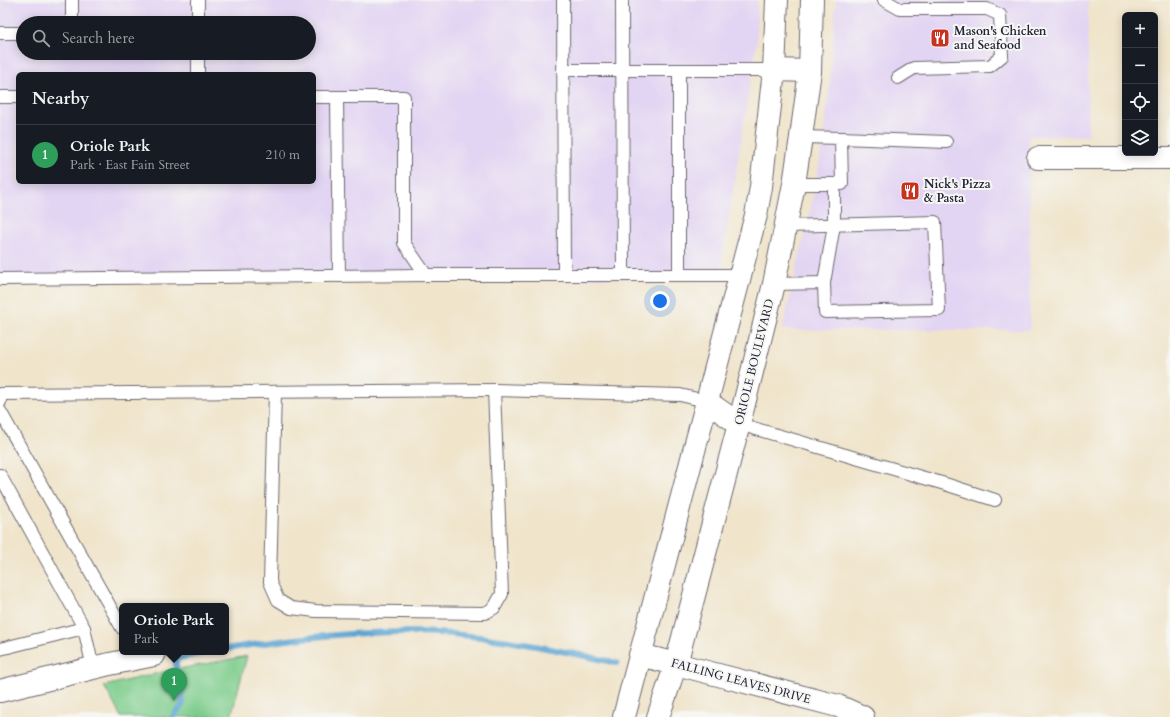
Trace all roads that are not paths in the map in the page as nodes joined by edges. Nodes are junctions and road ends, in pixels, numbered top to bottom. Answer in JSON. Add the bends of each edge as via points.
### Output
{"nodes":[{"id":1,"x":72,"y":0,"type":"edge"},
{"id":2,"x":198,"y":0,"type":"edge"},
{"id":3,"x":563,"y":0,"type":"edge"},
{"id":4,"x":622,"y":0,"type":"edge"},
{"id":5,"x":777,"y":0,"type":"edge"},
{"id":6,"x":812,"y":0,"type":"edge"},
{"id":7,"x":884,"y":0,"type":"edge"},
{"id":8,"x":72,"y":16,"type":"edge"},
{"id":9,"x":198,"y":16,"type":"edge"},
{"id":10,"x":0,"y":33,"type":"edge"},
{"id":11,"x":16,"y":33,"type":"edge"},
{"id":12,"x":198,"y":60,"type":"edge"},
{"id":13,"x":563,"y":70,"type":"junction"},
{"id":14,"x":622,"y":70,"type":"junction"},
{"id":15,"x":679,"y":70,"type":"junction"},
{"id":16,"x":774,"y":70,"type":"junction"},
{"id":17,"x":810,"y":71,"type":"junction"},
{"id":18,"x":198,"y":72,"type":"edge"},
{"id":19,"x":898,"y":78,"type":"dead end"},
{"id":20,"x":0,"y":97,"type":"edge"},
{"id":21,"x":16,"y":97,"type":"edge"},
{"id":22,"x":316,"y":97,"type":"edge"},
{"id":23,"x":336,"y":97,"type":"junction"},
{"id":24,"x":801,"y":137,"type":"junction"},
{"id":25,"x":841,"y":138,"type":"junction"},
{"id":26,"x":946,"y":142,"type":"dead end"},
{"id":27,"x":1038,"y":158,"type":"dead end"},
{"id":28,"x":1170,"y":158,"type":"edge"},
{"id":29,"x":794,"y":184,"type":"junction"},
{"id":30,"x":834,"y":184,"type":"junction"},
{"id":31,"x":834,"y":225,"type":"junction"},
{"id":32,"x":786,"y":226,"type":"junction"},
{"id":33,"x":622,"y":274,"type":"junction"},
{"id":34,"x":679,"y":274,"type":"junction"},
{"id":35,"x":426,"y":275,"type":"junction"},
{"id":36,"x":564,"y":275,"type":"junction"},
{"id":37,"x":740,"y":275,"type":"junction"},
{"id":38,"x":339,"y":276,"type":"junction"},
{"id":39,"x":0,"y":279,"type":"edge"},
{"id":40,"x":774,"y":284,"type":"junction"},
{"id":41,"x":824,"y":284,"type":"junction"},
{"id":42,"x":494,"y":390,"type":"junction"},
{"id":43,"x":275,"y":392,"type":"junction"},
{"id":44,"x":706,"y":401,"type":"junction"},
{"id":45,"x":0,"y":402,"type":"edge"},
{"id":46,"x":0,"y":411,"type":"edge"},
{"id":47,"x":739,"y":424,"type":"junction"},
{"id":48,"x":0,"y":475,"type":"edge"},
{"id":49,"x":995,"y":500,"type":"dead end"},
{"id":50,"x":119,"y":623,"type":"edge"},
{"id":51,"x":84,"y":628,"type":"junction"},
{"id":52,"x":0,"y":649,"type":"edge"},
{"id":53,"x":640,"y":655,"type":"junction"},
{"id":54,"x":154,"y":656,"type":"dead end"},
{"id":55,"x":676,"y":664,"type":"junction"},
{"id":56,"x":93,"y":668,"type":"junction"},
{"id":57,"x":0,"y":691,"type":"edge"},
{"id":58,"x":624,"y":717,"type":"edge"},
{"id":59,"x":658,"y":717,"type":"edge"},
{"id":60,"x":863,"y":717,"type":"edge"}],
"edges":[{"from":1,"to":8,"type":"lane"},
{"from":2,"to":9,"type":"lane"},
{"from":3,"to":13,"type":"lane"},
{"from":4,"to":14,"type":"lane"},
{"from":5,"to":16,"type":"street"},
{"from":6,"to":17,"type":"street","name":"ORIOLE BOULEVARD"},
{"from":7,"to":19,"type":"lane","via":[[900,9],[987,9],[1000,15],[1002,56],[990,66],[914,68]]},
{"from":10,"to":11,"type":"lane"},
{"from":12,"to":18,"type":"lane"},
{"from":13,"to":14,"type":"lane"},
{"from":13,"to":36,"type":"lane"},
{"from":14,"to":15,"type":"lane"},
{"from":14,"to":33,"type":"lane"},
{"from":15,"to":16,"type":"lane"},
{"from":15,"to":34,"type":"lane"},
{"from":16,"to":17,"type":"street"},
{"from":16,"to":37,"type":"street","via":[[756,215]]},
{"from":17,"to":24,"type":"street","name":"ORIOLE BOULEVARD"},
{"from":20,"to":21,"type":"lane"},
{"from":22,"to":23,"type":"lane"},
{"from":23,"to":35,"type":"lane","via":[[404,98],[404,243]]},
{"from":23,"to":38,"type":"lane"},
{"from":24,"to":25,"type":"lane"},
{"from":24,"to":29,"type":"street","name":"ORIOLE BOULEVARD"},
{"from":25,"to":26,"type":"lane"},
{"from":25,"to":30,"type":"lane","via":[[842,184]]},
{"from":27,"to":28,"type":"street"},
{"from":29,"to":30,"type":"lane"},
{"from":29,"to":32,"type":"street","name":"ORIOLE BOULEVARD"},
{"from":30,"to":31,"type":"lane"},
{"from":31,"to":32,"type":"lane"},
{"from":31,"to":41,"type":"lane"},
{"from":31,"to":41,"type":"lane","via":[[935,222],[939,310],[825,312]]},
{"from":32,"to":40,"type":"street","name":"ORIOLE BOULEVARD"},
{"from":33,"to":34,"type":"lane"},
{"from":33,"to":36,"type":"lane"},
{"from":34,"to":37,"type":"lane"},
{"from":35,"to":36,"type":"lane"},
{"from":35,"to":38,"type":"lane"},
{"from":37,"to":40,"type":"street"},
{"from":37,"to":44,"type":"street"},
{"from":38,"to":39,"type":"lane"},
{"from":40,"to":41,"type":"lane"},
{"from":40,"to":47,"type":"street","name":"ORIOLE BOULEVARD"},
{"from":42,"to":43,"type":"lane"},
{"from":42,"to":43,"type":"lane","via":[[502,594],[494,608],[485,613],[316,612],[290,608],[278,600],[270,582]]},
{"from":42,"to":44,"type":"lane","via":[[680,395]]},
{"from":43,"to":45,"type":"lane","via":[[0,394]]},
{"from":44,"to":47,"type":"street"},
{"from":44,"to":53,"type":"street"},
{"from":46,"to":50,"type":"lane"},
{"from":47,"to":49,"type":"lane"},
{"from":47,"to":55,"type":"street","name":"ORIOLE BOULEVARD"},
{"from":48,"to":51,"type":"lane"},
{"from":51,"to":52,"type":"lane"},
{"from":51,"to":56,"type":"lane"},
{"from":53,"to":55,"type":"street","name":"FALLING LEAVES DRIVE"},
{"from":53,"to":58,"type":"street"},
{"from":54,"to":56,"type":"street"},
{"from":55,"to":59,"type":"street","name":"ORIOLE BOULEVARD"},
{"from":55,"to":60,"type":"street","name":"FALLING LEAVES DRIVE","via":[[838,706]]},
{"from":56,"to":57,"type":"street"}]}
